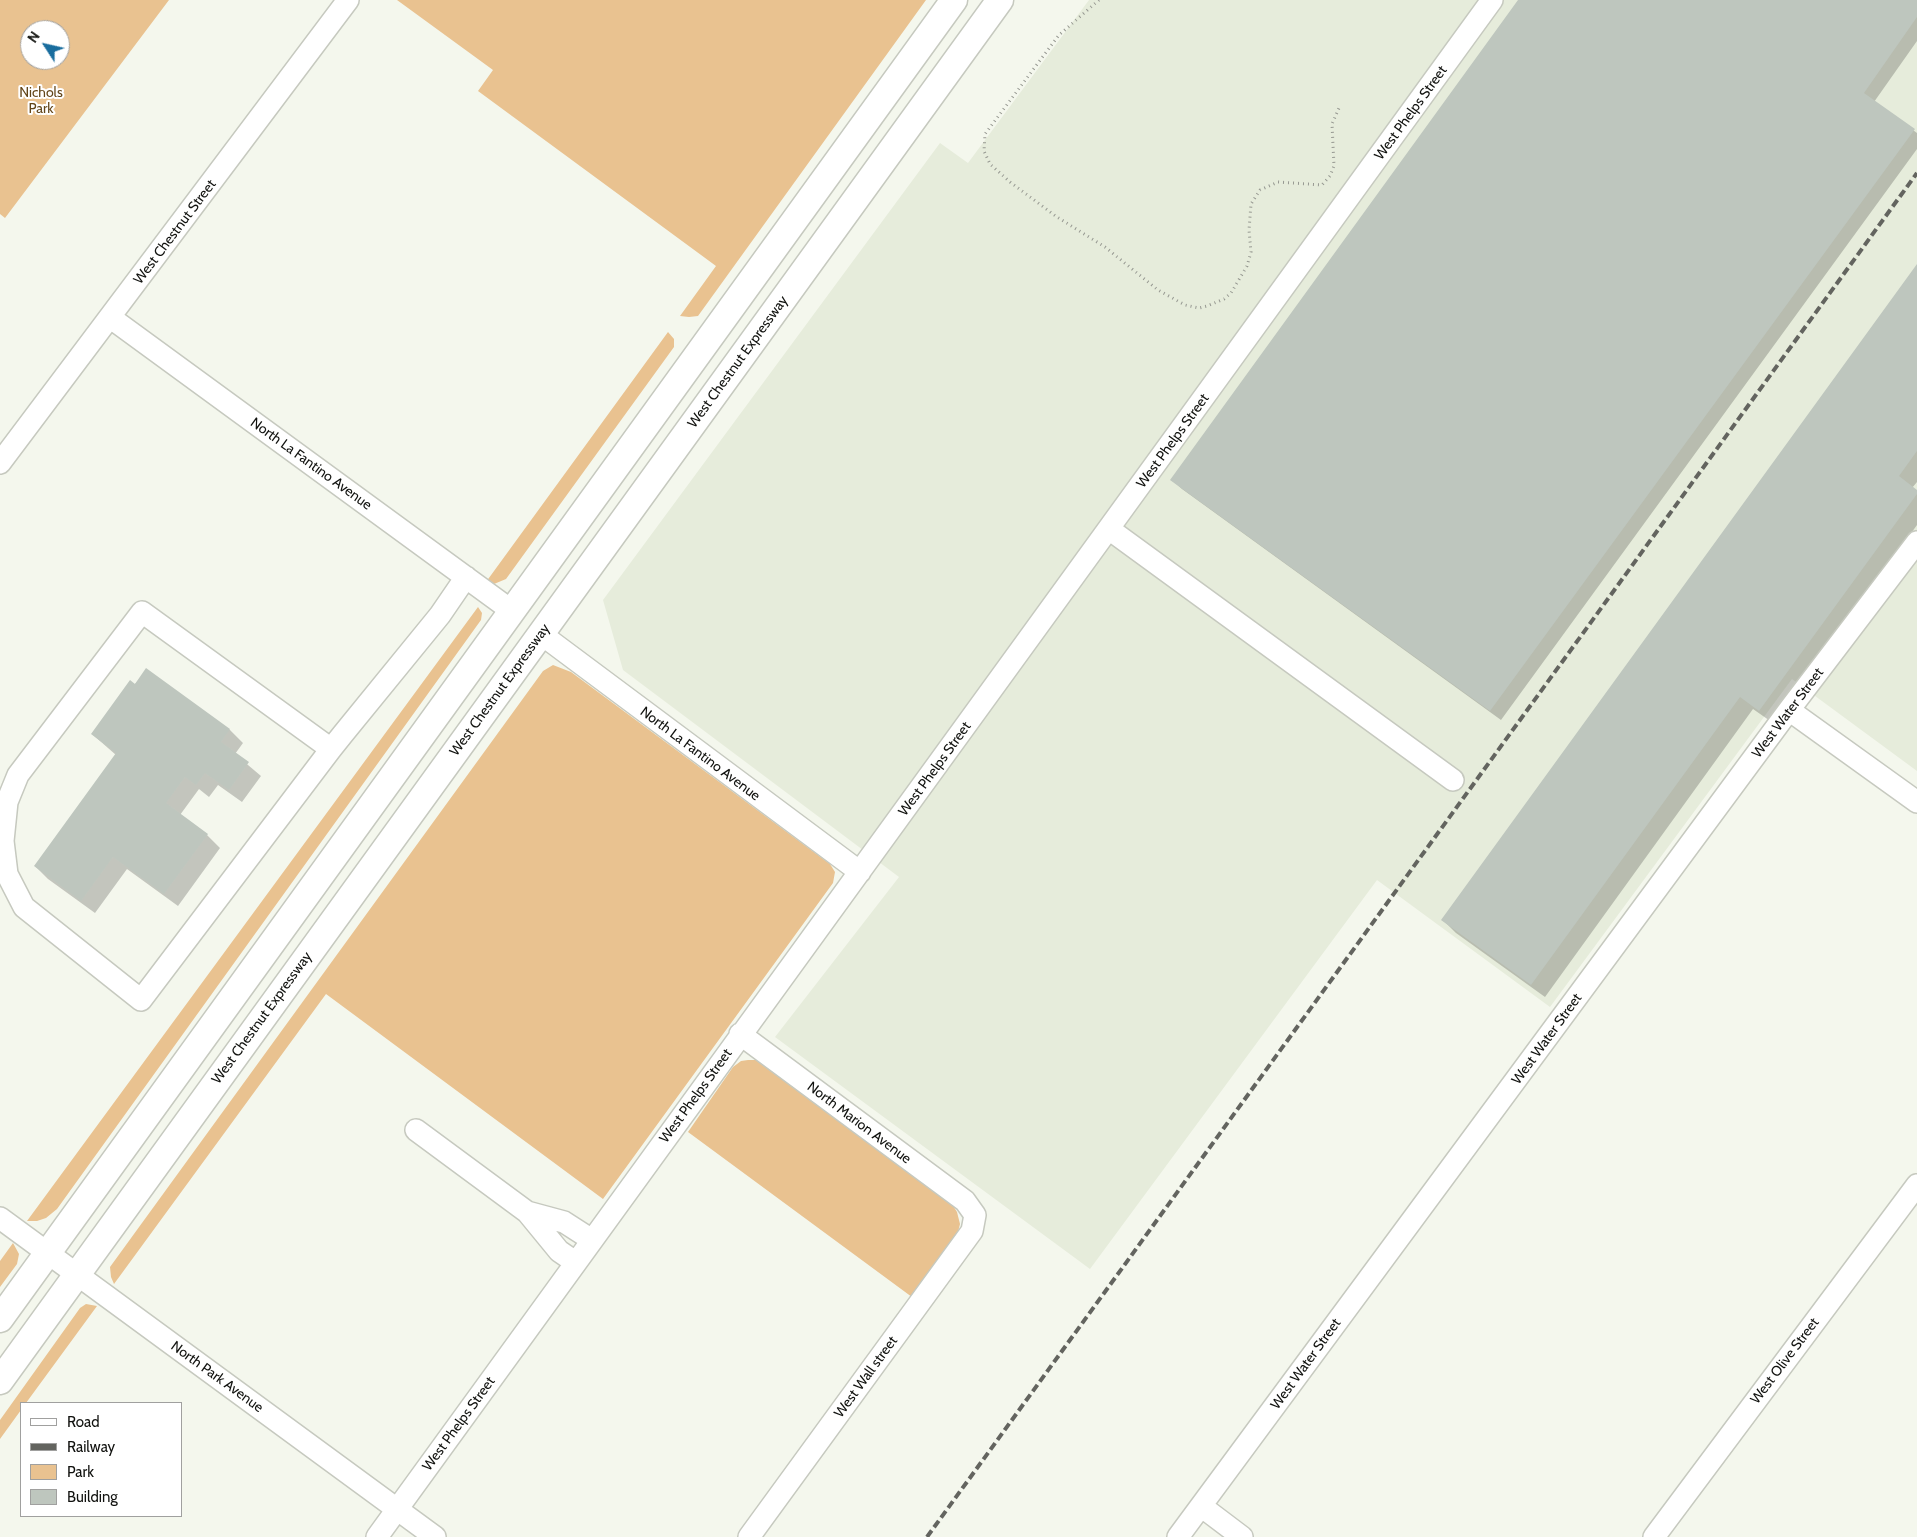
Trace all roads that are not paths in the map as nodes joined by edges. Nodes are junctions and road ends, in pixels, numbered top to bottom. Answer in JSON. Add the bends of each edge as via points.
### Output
{"nodes":[{"id":1,"x":348,"y":0,"type":"edge"},
{"id":2,"x":954,"y":0,"type":"edge"},
{"id":3,"x":1000,"y":0,"type":"edge"},
{"id":4,"x":1492,"y":0,"type":"edge"},
{"id":5,"x":111,"y":318,"type":"junction"},
{"id":6,"x":0,"y":463,"type":"edge"},
{"id":7,"x":1109,"y":529,"type":"junction"},
{"id":8,"x":1917,"y":542,"type":"edge"},
{"id":9,"x":466,"y":578,"type":"junction"},
{"id":10,"x":512,"y":611,"type":"junction"},
{"id":11,"x":541,"y":634,"type":"junction"},
{"id":12,"x":1789,"y":710,"type":"junction"},
{"id":13,"x":331,"y":749,"type":"junction"},
{"id":14,"x":1452,"y":780,"type":"dead end"},
{"id":15,"x":1917,"y":802,"type":"edge"},
{"id":16,"x":860,"y":872,"type":"junction"},
{"id":17,"x":740,"y":1034,"type":"junction"},
{"id":18,"x":416,"y":1130,"type":"dead end"},
{"id":19,"x":1917,"y":1184,"type":"edge"},
{"id":20,"x":527,"y":1212,"type":"junction"},
{"id":21,"x":975,"y":1215,"type":"joint"},
{"id":22,"x":0,"y":1218,"type":"edge"},
{"id":23,"x":592,"y":1240,"type":"junction"},
{"id":24,"x":48,"y":1253,"type":"junction"},
{"id":25,"x":575,"y":1262,"type":"junction"},
{"id":26,"x":77,"y":1274,"type":"junction"},
{"id":27,"x":0,"y":1319,"type":"edge"},
{"id":28,"x":0,"y":1380,"type":"edge"},
{"id":29,"x":1201,"y":1506,"type":"junction"},
{"id":30,"x":398,"y":1510,"type":"junction"},
{"id":31,"x":377,"y":1537,"type":"edge"},
{"id":32,"x":435,"y":1537,"type":"edge"},
{"id":33,"x":749,"y":1537,"type":"edge"},
{"id":34,"x":1178,"y":1537,"type":"edge"},
{"id":35,"x":1242,"y":1537,"type":"edge"},
{"id":36,"x":1654,"y":1537,"type":"edge"}],
"edges":[{"from":1,"to":5,"type":"street","name":"West Chestnut Street"},
{"from":2,"to":10,"type":"main road"},
{"from":3,"to":11,"type":"main road","name":"West Chestnut Expressway"},
{"from":4,"to":7,"type":"street","name":"West Phelps Street"},
{"from":5,"to":6,"type":"street","name":"West Chestnut Street"},
{"from":5,"to":9,"type":"street","name":"North La Fantino Avenue"},
{"from":7,"to":14,"type":"street"},
{"from":7,"to":16,"type":"street","name":"West Phelps Street"},
{"from":8,"to":12,"type":"street","name":"West Water Street"},
{"from":9,"to":10,"type":"street","name":"North La Fantino Avenue"},
{"from":9,"to":13,"type":"street","via":[[440,615]]},
{"from":10,"to":24,"type":"main road"},
{"from":11,"to":16,"type":"street","name":"North La Fantino Avenue"},
{"from":11,"to":26,"type":"main road","name":"West Chestnut Expressway"},
{"from":12,"to":15,"type":"street"},
{"from":12,"to":29,"type":"street","name":"West Water Street"},
{"from":13,"to":13,"type":"street","via":[[141,1000],[24,907],[7,874],[3,841],[7,802],[18,775],[142,612]]},
{"from":16,"to":17,"type":"street","name":"West Phelps Street"},
{"from":17,"to":21,"type":"street","name":"North Marion Avenue","via":[[964,1201]]},
{"from":17,"to":23,"type":"street","name":"West Phelps Street"},
{"from":18,"to":20,"type":"street"},
{"from":19,"to":36,"type":"street","name":"West Olive Street"},
{"from":20,"to":23,"type":"street","via":[[564,1222]]},
{"from":20,"to":25,"type":"street","via":[[559,1250]]},
{"from":21,"to":33,"type":"street","name":"West Wall street","via":[[972,1231]]},
{"from":22,"to":24,"type":"street","name":"North Park Avenue"},
{"from":23,"to":25,"type":"street","name":"West Phelps Street"},
{"from":24,"to":26,"type":"street","name":"North Park Avenue"},
{"from":24,"to":27,"type":"main road"},
{"from":25,"to":30,"type":"street","name":"West Phelps Street"},
{"from":26,"to":28,"type":"main road","name":"West Chestnut Expressway"},
{"from":26,"to":30,"type":"street","name":"North Park Avenue"},
{"from":29,"to":34,"type":"street","name":"West Water Street"},
{"from":29,"to":35,"type":"street"},
{"from":30,"to":31,"type":"street","name":"West Phelps Street"},
{"from":30,"to":32,"type":"street","name":"North Park Avenue"}]}
